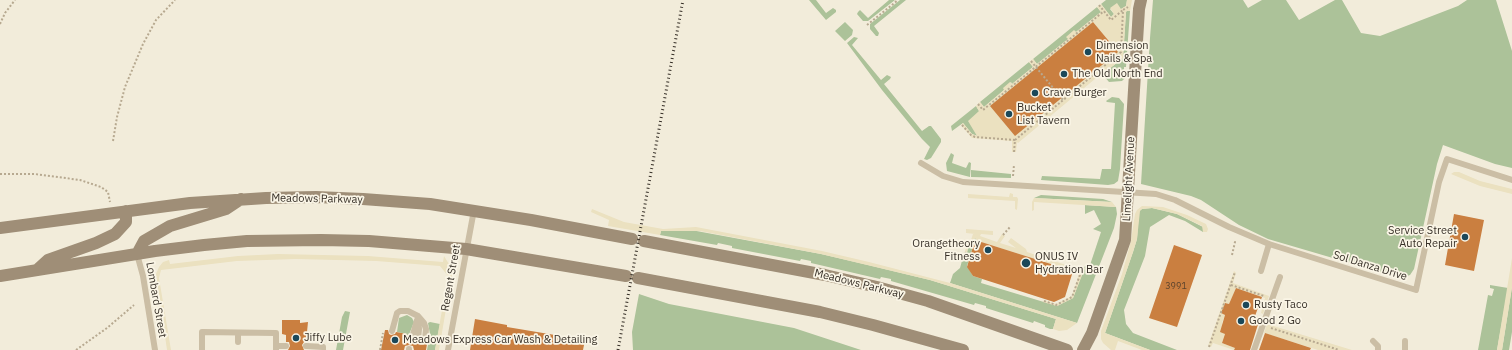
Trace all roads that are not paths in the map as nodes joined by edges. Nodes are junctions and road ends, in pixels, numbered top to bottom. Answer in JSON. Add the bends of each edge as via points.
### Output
{"nodes":[{"id":1,"x":1141,"y":0,"type":"edge"},
{"id":2,"x":921,"y":163,"type":"dead end"},
{"id":3,"x":1512,"y":180,"type":"edge"},
{"id":4,"x":1128,"y":192,"type":"junction"},
{"id":5,"x":241,"y":199,"type":"junction"},
{"id":6,"x":474,"y":210,"type":"junction"},
{"id":7,"x":126,"y":211,"type":"junction"},
{"id":8,"x":0,"y":228,"type":"edge"},
{"id":9,"x":632,"y":239,"type":"dead end"},
{"id":10,"x":644,"y":241,"type":"dead end"},
{"id":11,"x":1269,"y":244,"type":"junction"},
{"id":12,"x":466,"y":249,"type":"junction"},
{"id":13,"x":137,"y":254,"type":"junction"},
{"id":14,"x":37,"y":270,"type":"junction"},
{"id":15,"x":1261,"y":271,"type":"dead end"},
{"id":16,"x":0,"y":276,"type":"edge"},
{"id":17,"x":626,"y":276,"type":"dead end"},
{"id":18,"x":1280,"y":277,"type":"dead end"},
{"id":19,"x":638,"y":278,"type":"dead end"},
{"id":20,"x":418,"y":316,"type":"junction"},
{"id":21,"x":392,"y":331,"type":"dead end"},
{"id":22,"x":238,"y":333,"type":"junction"},
{"id":23,"x":415,"y":338,"type":"dead end"},
{"id":24,"x":425,"y":340,"type":"dead end"},
{"id":25,"x":1373,"y":341,"type":"dead end"},
{"id":26,"x":1405,"y":341,"type":"dead end"},
{"id":27,"x":238,"y":342,"type":"dead end"},
{"id":28,"x":286,"y":346,"type":"dead end"},
{"id":29,"x":306,"y":346,"type":"dead end"},
{"id":30,"x":276,"y":348,"type":"edge"},
{"id":31,"x":155,"y":350,"type":"edge"},
{"id":32,"x":202,"y":350,"type":"edge"},
{"id":33,"x":323,"y":350,"type":"edge"},
{"id":34,"x":448,"y":350,"type":"edge"},
{"id":35,"x":963,"y":350,"type":"edge"},
{"id":36,"x":1067,"y":350,"type":"edge"},
{"id":37,"x":1083,"y":350,"type":"edge"},
{"id":38,"x":1254,"y":350,"type":"edge"},
{"id":39,"x":1378,"y":350,"type":"edge"},
{"id":40,"x":1405,"y":350,"type":"edge"}],
"edges":[{"from":1,"to":4,"type":"main road","name":"Limelight Avenue"},
{"from":2,"to":4,"type":"lane","name":"Sol Danza Drive","via":[[943,176],[963,182]]},
{"from":3,"to":11,"type":"lane","name":"Sol Danza Drive","via":[[1447,159],[1439,182],[1416,290]]},
{"from":4,"to":11,"type":"lane","name":"Sol Danza Drive","via":[[1156,194],[1175,200],[1229,228]]},
{"from":4,"to":37,"type":"main road","name":"Limelight Avenue","via":[[1125,240],[1092,333]]},
{"from":5,"to":6,"type":"main road","name":"Meadows Parkway","via":[[363,199]]},
{"from":5,"to":7,"type":"main road","name":"Meadows Parkway"},
{"from":5,"to":13,"type":"main road","via":[[226,210],[170,226],[144,241]]},
{"from":6,"to":9,"type":"main road","name":"Meadows Parkway"},
{"from":6,"to":12,"type":"lane","name":"Regent Street"},
{"from":7,"to":8,"type":"main road","name":"Meadows Parkway"},
{"from":7,"to":14,"type":"main road","via":[[126,222],[115,234],[48,260]]},
{"from":10,"to":36,"type":"main road","name":"Meadows Parkway","via":[[877,287],[928,301]]},
{"from":11,"to":15,"type":"lane"},
{"from":12,"to":13,"type":"main road","via":[[369,240],[284,240],[204,245]]},
{"from":12,"to":17,"type":"main road"},
{"from":12,"to":34,"type":"lane","name":"Regent Street"},
{"from":13,"to":14,"type":"main road"},
{"from":13,"to":31,"type":"lane","name":"Lombard Street"},
{"from":14,"to":16,"type":"main road"},
{"from":18,"to":38,"type":"lane"},
{"from":19,"to":35,"type":"main road","via":[[820,312]]},
{"from":20,"to":21,"type":"lane","via":[[408,311],[400,311]]},
{"from":20,"to":23,"type":"lane","via":[[419,329]]},
{"from":20,"to":24,"type":"lane","via":[[426,329]]},
{"from":22,"to":27,"type":"lane"},
{"from":22,"to":30,"type":"lane","via":[[276,333]]},
{"from":22,"to":32,"type":"lane","via":[[202,332]]},
{"from":25,"to":39,"type":"lane"},
{"from":26,"to":40,"type":"lane"},
{"from":28,"to":30,"type":"lane"},
{"from":29,"to":33,"type":"lane","via":[[323,347]]}]}
